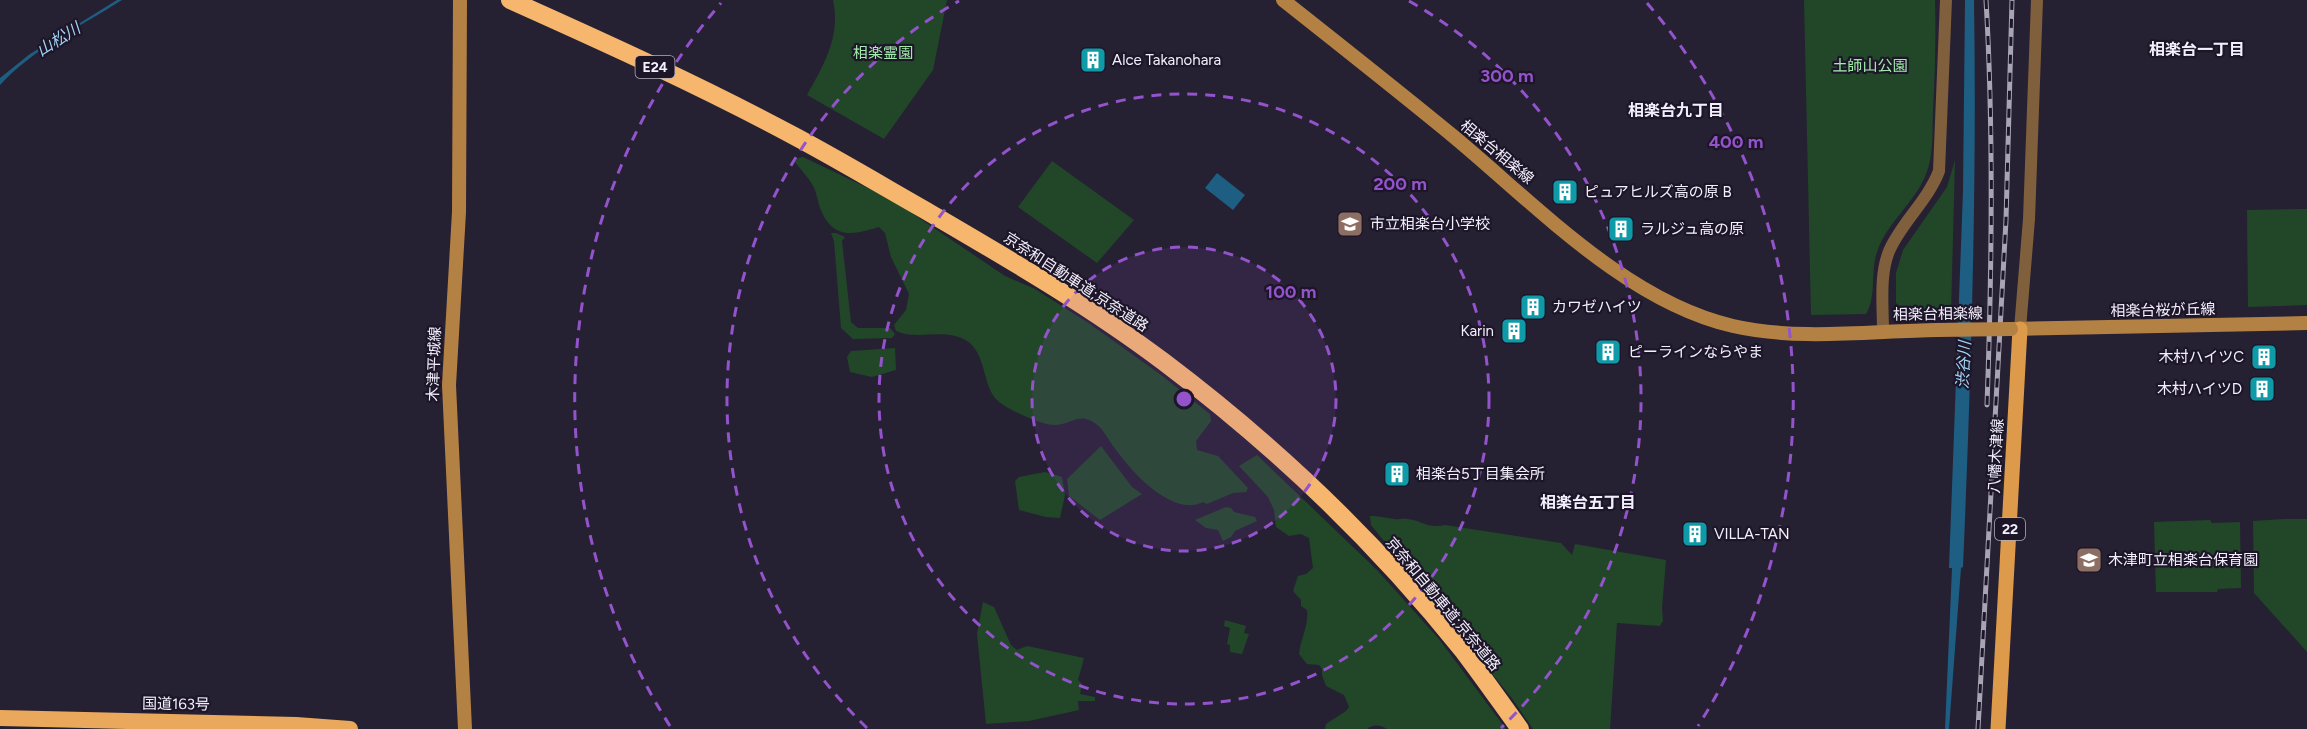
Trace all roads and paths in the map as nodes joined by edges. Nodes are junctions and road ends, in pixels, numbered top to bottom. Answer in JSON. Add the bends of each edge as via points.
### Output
{"nodes":[{"id":1,"x":460,"y":0,"type":"edge"},
{"id":2,"x":510,"y":0,"type":"edge"},
{"id":3,"x":1283,"y":0,"type":"edge"},
{"id":4,"x":1946,"y":0,"type":"edge"},
{"id":5,"x":2037,"y":0,"type":"edge"},
{"id":6,"x":2307,"y":323,"type":"edge"},
{"id":7,"x":2015,"y":329,"type":"junction"},
{"id":8,"x":1883,"y":331,"type":"junction"},
{"id":9,"x":0,"y":718,"type":"edge"},
{"id":10,"x":350,"y":729,"type":"edge"},
{"id":11,"x":465,"y":729,"type":"edge"},
{"id":12,"x":1520,"y":729,"type":"edge"},
{"id":13,"x":1998,"y":729,"type":"edge"}],
"edges":[{"from":1,"to":11,"type":"main road","name":"木津平城線","via":[[459,212],[449,385]]},
{"from":2,"to":12,"type":"highway","name":"京奈和自動車道;京奈道路","number":"E24","via":[[706,90],[798,138],[1047,282],[1164,362],[1296,473],[1359,534],[1464,652]]},
{"from":3,"to":8,"type":"main road","name":"相楽台相楽線","via":[[1577,240],[1653,295],[1691,313],[1756,330],[1807,334]]},
{"from":4,"to":8,"type":"street","via":[[1940,171],[1885,263]]},
{"from":5,"to":7,"type":"street","via":[[2029,219]]},
{"from":6,"to":7,"type":"main road","name":"相楽台桜が丘線"},
{"from":7,"to":8,"type":"main road","name":"相楽台相楽線","bridge":true},
{"from":7,"to":13,"type":"main road","name":"八幡木津線","number":"22"},
{"from":9,"to":10,"type":"highway","name":"国道163号"}]}
